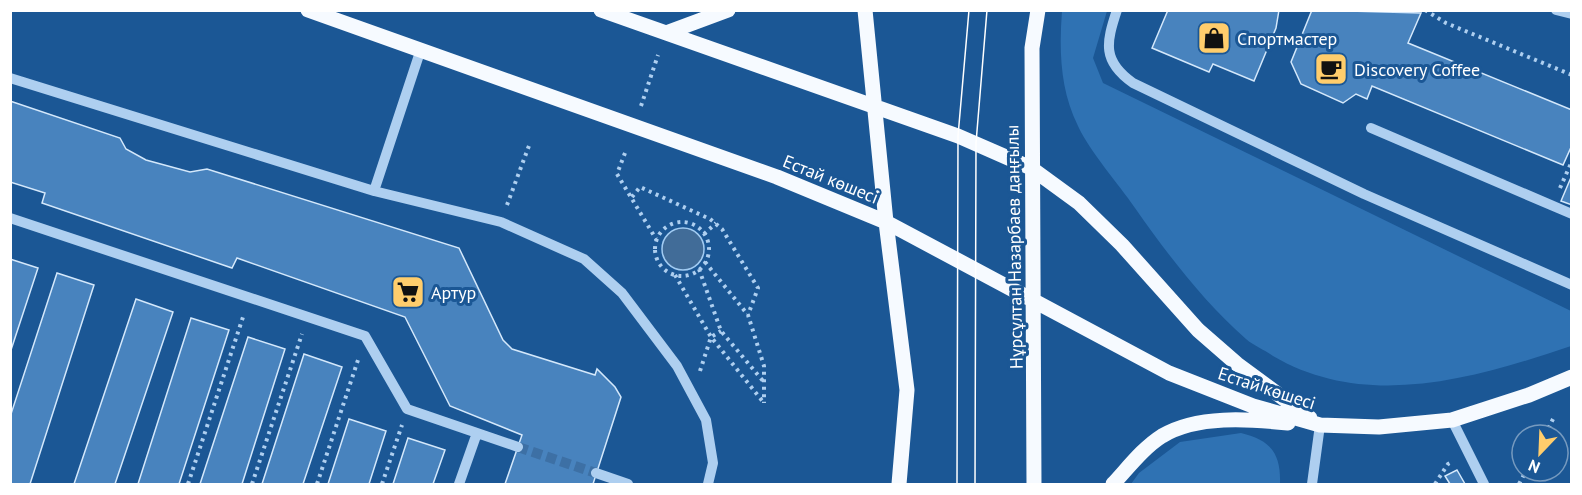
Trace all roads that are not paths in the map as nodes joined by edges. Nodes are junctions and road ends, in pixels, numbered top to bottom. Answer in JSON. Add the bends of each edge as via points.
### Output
{"nodes":[{"id":1,"x":308,"y":10,"type":"edge"},
{"id":2,"x":601,"y":10,"type":"edge"},
{"id":3,"x":728,"y":10,"type":"edge"},
{"id":4,"x":865,"y":10,"type":"edge"},
{"id":5,"x":1038,"y":10,"type":"edge"},
{"id":6,"x":1118,"y":10,"type":"edge"},
{"id":7,"x":1556,"y":10,"type":"edge"},
{"id":8,"x":1572,"y":14,"type":"edge"},
{"id":9,"x":666,"y":33,"type":"junction"},
{"id":10,"x":421,"y":49,"type":"junction"},
{"id":11,"x":10,"y":78,"type":"edge"},
{"id":12,"x":874,"y":106,"type":"junction"},
{"id":13,"x":1371,"y":128,"type":"dead end"},
{"id":14,"x":1032,"y":168,"type":"junction"},
{"id":15,"x":374,"y":191,"type":"junction"},
{"id":16,"x":1572,"y":214,"type":"edge"},
{"id":17,"x":10,"y":218,"type":"edge"},
{"id":18,"x":886,"y":222,"type":"junction"},
{"id":19,"x":1572,"y":285,"type":"edge"},
{"id":20,"x":1035,"y":303,"type":"junction"},
{"id":21,"x":1572,"y":377,"type":"edge"},
{"id":22,"x":1452,"y":420,"type":"junction"},
{"id":23,"x":1320,"y":425,"type":"junction"},
{"id":24,"x":477,"y":433,"type":"junction"},
{"id":25,"x":518,"y":447,"type":"tunnel mouth"},
{"id":26,"x":596,"y":473,"type":"tunnel mouth"},
{"id":27,"x":459,"y":484,"type":"edge"},
{"id":28,"x":628,"y":484,"type":"edge"},
{"id":29,"x":708,"y":484,"type":"edge"},
{"id":30,"x":899,"y":484,"type":"edge"},
{"id":31,"x":1034,"y":484,"type":"edge"},
{"id":32,"x":1113,"y":484,"type":"edge"},
{"id":33,"x":1312,"y":484,"type":"edge"},
{"id":34,"x":1484,"y":484,"type":"edge"}],
"edges":[{"from":1,"to":10,"type":"main road","name":"Естай көшесі"},
{"from":2,"to":9,"type":"main road","name":"Естай көшесі"},
{"from":3,"to":9,"type":"main road"},
{"from":4,"to":12,"type":"main road"},
{"from":5,"to":14,"type":"main road","name":"Нұрсұлтан Назарбаев даңғылы","via":[[1032,48]]},
{"from":6,"to":19,"type":"lane","via":[[1110,32],[1111,62],[1133,82],[1325,176]]},
{"from":7,"to":8,"type":"lane"},
{"from":9,"to":12,"type":"main road","name":"Естай көшесі"},
{"from":10,"to":15,"type":"lane"},
{"from":10,"to":18,"type":"main road","name":"Естай көшесі","via":[[777,177]]},
{"from":11,"to":15,"type":"lane"},
{"from":12,"to":14,"type":"main road","name":"Естай көшесі"},
{"from":12,"to":18,"type":"main road"},
{"from":13,"to":16,"type":"lane"},
{"from":14,"to":20,"type":"main road","name":"Нұрсұлтан Назарбаев даңғылы"},
{"from":14,"to":23,"type":"main road","name":"Естай көшесі","via":[[1080,203],[1198,330]]},
{"from":15,"to":29,"type":"lane","via":[[501,222],[584,259],[622,293],[677,366],[706,420],[713,463]]},
{"from":17,"to":24,"type":"lane","via":[[365,336],[407,409]]},
{"from":18,"to":20,"type":"main road","name":"Естай көшесі"},
{"from":18,"to":30,"type":"main road","via":[[907,390]]},
{"from":20,"to":23,"type":"main road","name":"Естай көшесі","via":[[1169,373]]},
{"from":20,"to":31,"type":"main road","name":"Нұрсұлтан Назарбаев даңғылы"},
{"from":21,"to":22,"type":"main road","name":"Естай көшесі"},
{"from":22,"to":23,"type":"main road","name":"Естай көшесі","via":[[1379,427]]},
{"from":22,"to":34,"type":"lane"},
{"from":23,"to":32,"type":"main road","via":[[1257,420],[1192,424],[1162,436]]},
{"from":23,"to":33,"type":"lane"},
{"from":24,"to":25,"type":"lane"},
{"from":24,"to":27,"type":"lane"},
{"from":26,"to":28,"type":"lane"}]}
